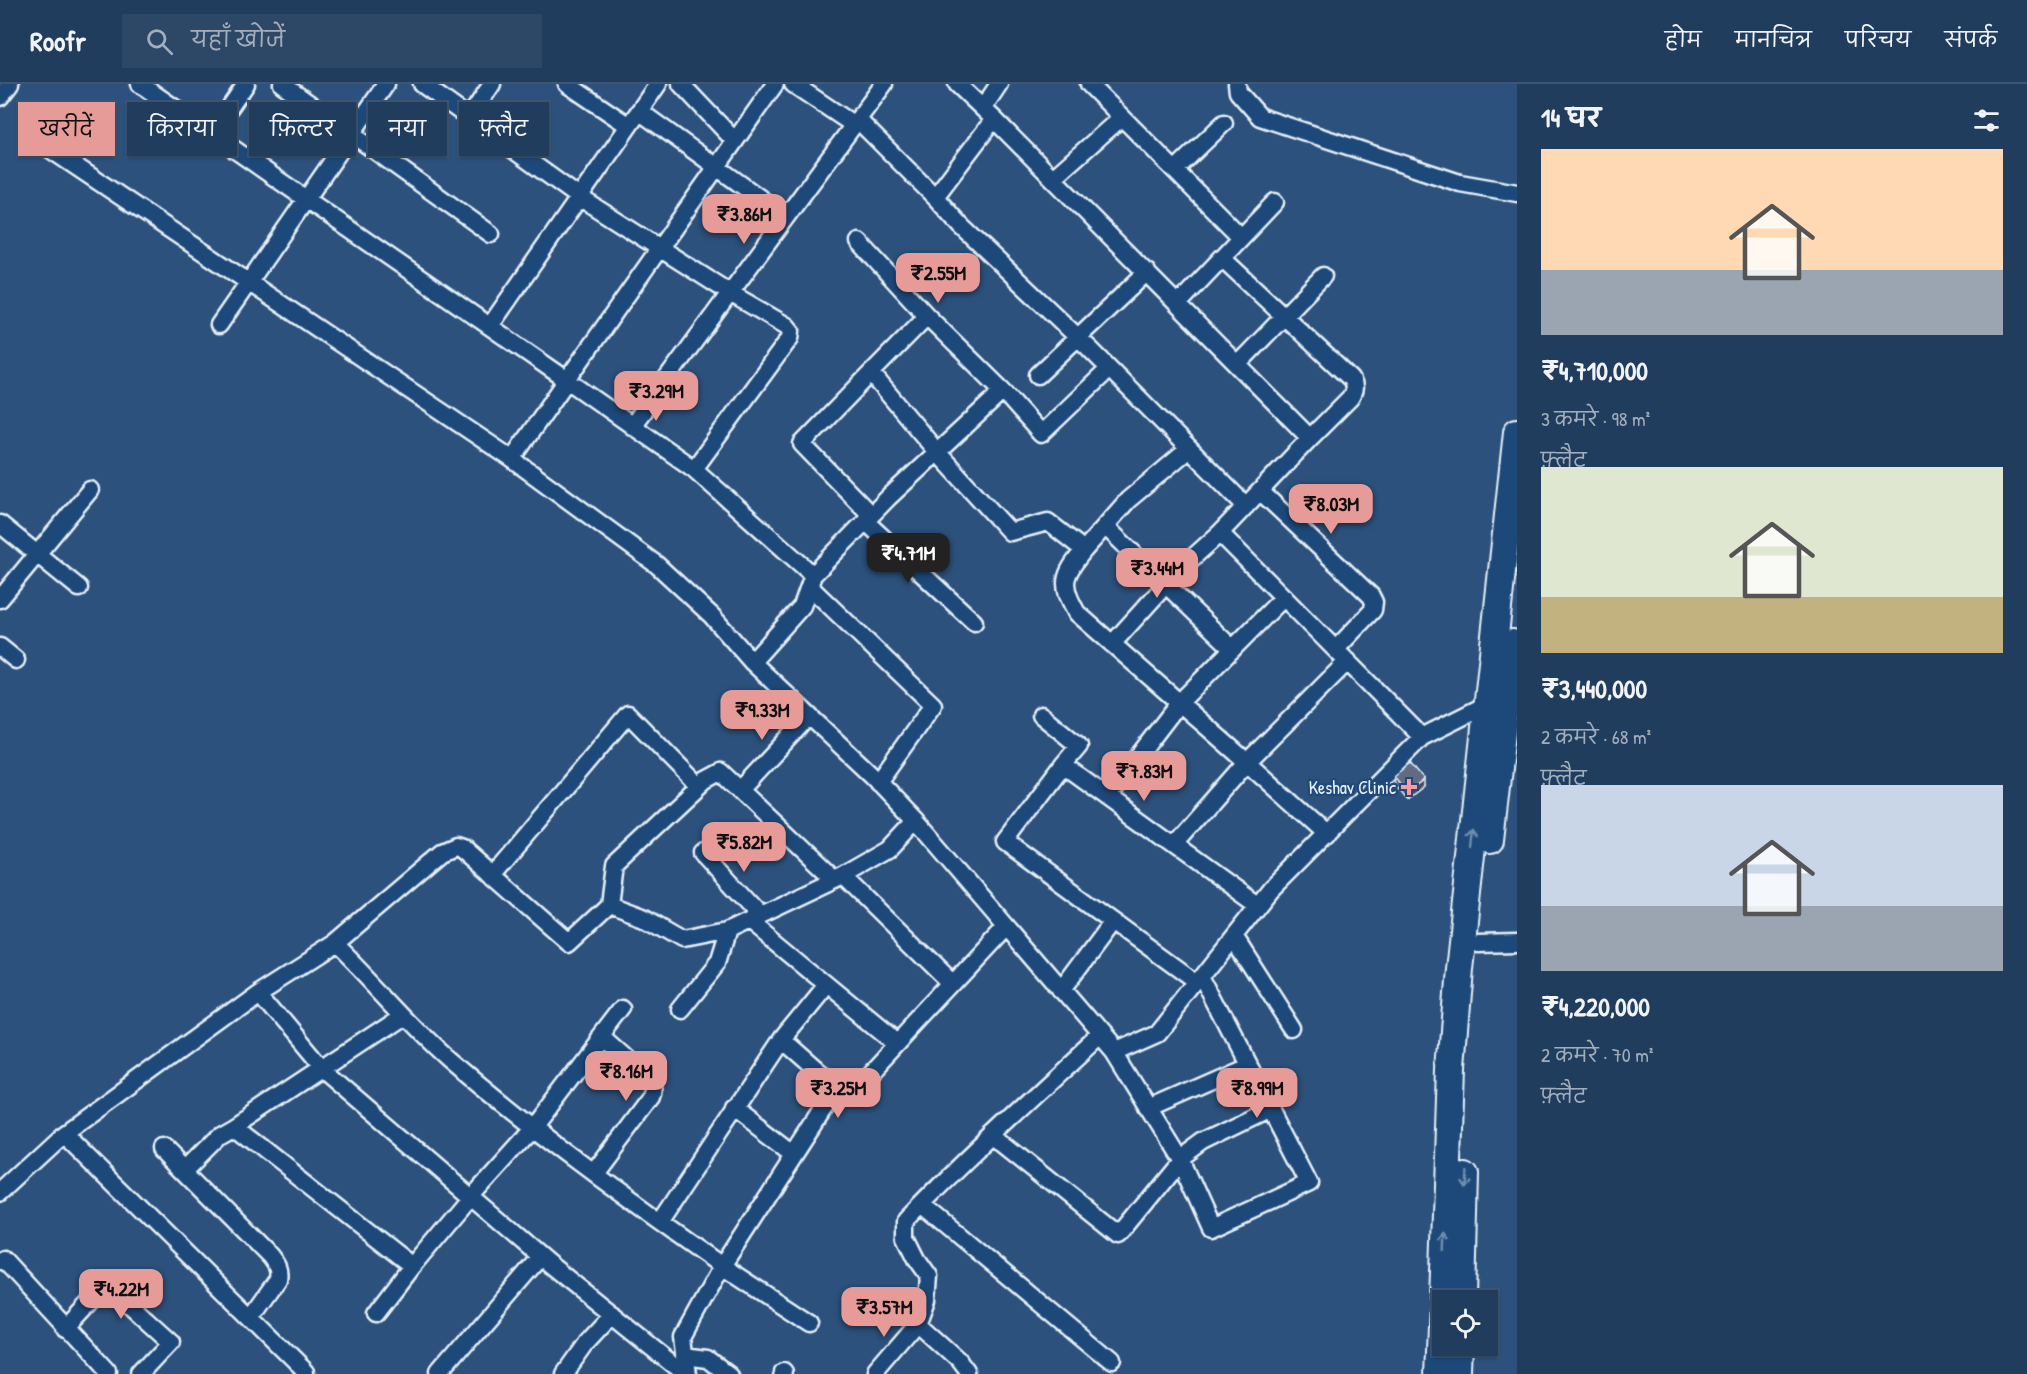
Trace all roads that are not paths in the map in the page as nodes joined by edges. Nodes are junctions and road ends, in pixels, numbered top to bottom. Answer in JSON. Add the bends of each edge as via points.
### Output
{"nodes":[{"id":1,"x":10,"y":84,"type":"edge"},
{"id":2,"x":140,"y":84,"type":"edge"},
{"id":3,"x":246,"y":84,"type":"edge"},
{"id":4,"x":386,"y":84,"type":"edge"},
{"id":5,"x":422,"y":84,"type":"edge"},
{"id":6,"x":492,"y":84,"type":"edge"},
{"id":7,"x":567,"y":84,"type":"edge"},
{"id":8,"x":658,"y":84,"type":"edge"},
{"id":9,"x":681,"y":84,"type":"edge"},
{"id":10,"x":775,"y":84,"type":"edge"},
{"id":11,"x":793,"y":84,"type":"edge"},
{"id":12,"x":884,"y":84,"type":"edge"},
{"id":13,"x":957,"y":84,"type":"edge"},
{"id":14,"x":999,"y":84,"type":"edge"},
{"id":15,"x":1089,"y":84,"type":"edge"},
{"id":16,"x":1237,"y":84,"type":"edge"},
{"id":17,"x":287,"y":85,"type":"edge"},
{"id":18,"x":1107,"y":90,"type":"edge"},
{"id":19,"x":0,"y":97,"type":"edge"},
{"id":20,"x":166,"y":102,"type":"edge"},
{"id":21,"x":234,"y":102,"type":"edge"},
{"id":22,"x":309,"y":102,"type":"edge"},
{"id":23,"x":480,"y":102,"type":"edge"},
{"id":24,"x":459,"y":111,"type":"edge"},
{"id":25,"x":639,"y":111,"type":"junction"},
{"id":26,"x":989,"y":114,"type":"junction"},
{"id":27,"x":1122,"y":117,"type":"junction"},
{"id":28,"x":856,"y":122,"type":"junction"},
{"id":29,"x":1224,"y":123,"type":"dead end"},
{"id":30,"x":629,"y":126,"type":"junction"},
{"id":31,"x":356,"y":127,"type":"edge"},
{"id":32,"x":356,"y":138,"type":"edge"},
{"id":33,"x":735,"y":141,"type":"junction"},
{"id":34,"x":237,"y":151,"type":"edge"},
{"id":35,"x":60,"y":156,"type":"edge"},
{"id":36,"x":336,"y":156,"type":"edge"},
{"id":37,"x":522,"y":156,"type":"edge"},
{"id":38,"x":717,"y":167,"type":"junction"},
{"id":39,"x":1175,"y":170,"type":"junction"},
{"id":40,"x":1053,"y":178,"type":"junction"},
{"id":41,"x":1517,"y":193,"type":"edge"},
{"id":42,"x":579,"y":197,"type":"junction"},
{"id":43,"x":935,"y":197,"type":"junction"},
{"id":44,"x":306,"y":199,"type":"junction"},
{"id":45,"x":1275,"y":202,"type":"dead end"},
{"id":46,"x":786,"y":217,"type":"junction"},
{"id":47,"x":491,"y":234,"type":"dead end"},
{"id":48,"x":1242,"y":237,"type":"junction"},
{"id":49,"x":859,"y":242,"type":"dead end"},
{"id":50,"x":660,"y":248,"type":"junction"},
{"id":51,"x":1222,"y":258,"type":"junction"},
{"id":52,"x":1147,"y":272,"type":"junction"},
{"id":53,"x":1323,"y":276,"type":"dead end"},
{"id":54,"x":248,"y":282,"type":"junction"},
{"id":55,"x":730,"y":293,"type":"junction"},
{"id":56,"x":1179,"y":303,"type":"junction"},
{"id":57,"x":927,"y":316,"type":"junction"},
{"id":58,"x":1284,"y":316,"type":"junction"},
{"id":59,"x":219,"y":325,"type":"dead end"},
{"id":60,"x":489,"y":326,"type":"junction"},
{"id":61,"x":1078,"y":338,"type":"junction"},
{"id":62,"x":1238,"y":364,"type":"junction"},
{"id":63,"x":1109,"y":369,"type":"junction"},
{"id":64,"x":871,"y":373,"type":"junction"},
{"id":65,"x":1038,"y":375,"type":"dead end"},
{"id":66,"x":567,"y":380,"type":"junction"},
{"id":67,"x":1003,"y":391,"type":"junction"},
{"id":68,"x":632,"y":426,"type":"junction"},
{"id":69,"x":1517,"y":432,"type":"edge"},
{"id":70,"x":1310,"y":438,"type":"junction"},
{"id":71,"x":1189,"y":449,"type":"junction"},
{"id":72,"x":937,"y":452,"type":"junction"},
{"id":73,"x":512,"y":459,"type":"junction"},
{"id":74,"x":694,"y":469,"type":"junction"},
{"id":75,"x":90,"y":490,"type":"dead end"},
{"id":76,"x":1260,"y":491,"type":"junction"},
{"id":77,"x":1246,"y":506,"type":"junction"},
{"id":78,"x":868,"y":518,"type":"junction"},
{"id":79,"x":0,"y":524,"type":"edge"},
{"id":80,"x":1105,"y":526,"type":"junction"},
{"id":81,"x":1220,"y":533,"type":"junction"},
{"id":82,"x":1084,"y":550,"type":"junction"},
{"id":83,"x":37,"y":554,"type":"junction"},
{"id":84,"x":811,"y":580,"type":"junction"},
{"id":85,"x":1166,"y":584,"type":"junction"},
{"id":86,"x":79,"y":588,"type":"dead end"},
{"id":87,"x":1517,"y":595,"type":"edge"},
{"id":88,"x":1284,"y":597,"type":"junction"},
{"id":89,"x":0,"y":599,"type":"edge"},
{"id":90,"x":974,"y":622,"type":"dead end"},
{"id":91,"x":1112,"y":644,"type":"junction"},
{"id":92,"x":0,"y":647,"type":"edge"},
{"id":93,"x":1233,"y":648,"type":"junction"},
{"id":94,"x":1342,"y":655,"type":"junction"},
{"id":95,"x":16,"y":660,"type":"dead end"},
{"id":96,"x":752,"y":662,"type":"junction"},
{"id":97,"x":1497,"y":699,"type":"junction"},
{"id":98,"x":1179,"y":703,"type":"junction"},
{"id":99,"x":1041,"y":715,"type":"dead end"},
{"id":100,"x":809,"y":716,"type":"junction"},
{"id":101,"x":1422,"y":736,"type":"junction"},
{"id":102,"x":1247,"y":762,"type":"junction"},
{"id":103,"x":1064,"y":765,"type":"junction"},
{"id":104,"x":878,"y":782,"type":"junction"},
{"id":105,"x":699,"y":786,"type":"junction"},
{"id":106,"x":740,"y":790,"type":"junction"},
{"id":107,"x":1107,"y":797,"type":"junction"},
{"id":108,"x":916,"y":821,"type":"junction"},
{"id":109,"x":1327,"y":834,"type":"junction"},
{"id":110,"x":1174,"y":845,"type":"junction"},
{"id":111,"x":703,"y":853,"type":"dead end"},
{"id":112,"x":492,"y":875,"type":"junction"},
{"id":113,"x":839,"y":878,"type":"junction"},
{"id":114,"x":609,"y":905,"type":"junction"},
{"id":115,"x":1257,"y":905,"type":"junction"},
{"id":116,"x":754,"y":918,"type":"junction"},
{"id":117,"x":1113,"y":921,"type":"junction"},
{"id":118,"x":1006,"y":927,"type":"junction"},
{"id":119,"x":727,"y":931,"type":"junction"},
{"id":120,"x":1234,"y":936,"type":"junction"},
{"id":121,"x":1517,"y":941,"type":"edge"},
{"id":122,"x":1479,"y":942,"type":"junction"},
{"id":123,"x":335,"y":943,"type":"junction"},
{"id":124,"x":1199,"y":979,"type":"junction"},
{"id":125,"x":952,"y":983,"type":"junction"},
{"id":126,"x":826,"y":984,"type":"junction"},
{"id":127,"x":1061,"y":991,"type":"junction"},
{"id":128,"x":258,"y":992,"type":"junction"},
{"id":129,"x":623,"y":1009,"type":"dead end"},
{"id":130,"x":680,"y":1009,"type":"dead end"},
{"id":131,"x":402,"y":1015,"type":"junction"},
{"id":132,"x":1294,"y":1030,"type":"dead end"},
{"id":133,"x":1100,"y":1036,"type":"junction"},
{"id":134,"x":602,"y":1037,"type":"junction"},
{"id":135,"x":781,"y":1040,"type":"junction"},
{"id":136,"x":897,"y":1043,"type":"junction"},
{"id":137,"x":1114,"y":1052,"type":"junction"},
{"id":138,"x":1248,"y":1064,"type":"junction"},
{"id":139,"x":322,"y":1069,"type":"junction"},
{"id":140,"x":840,"y":1091,"type":"junction"},
{"id":141,"x":734,"y":1108,"type":"junction"},
{"id":142,"x":1148,"y":1108,"type":"junction"},
{"id":143,"x":1271,"y":1109,"type":"junction"},
{"id":144,"x":234,"y":1126,"type":"junction"},
{"id":145,"x":533,"y":1127,"type":"junction"},
{"id":146,"x":64,"y":1133,"type":"junction"},
{"id":147,"x":993,"y":1135,"type":"junction"},
{"id":148,"x":164,"y":1149,"type":"dead end"},
{"id":149,"x":795,"y":1154,"type":"junction"},
{"id":150,"x":1180,"y":1159,"type":"junction"},
{"id":151,"x":184,"y":1169,"type":"junction"},
{"id":152,"x":594,"y":1173,"type":"junction"},
{"id":153,"x":0,"y":1192,"type":"edge"},
{"id":154,"x":470,"y":1197,"type":"junction"},
{"id":155,"x":922,"y":1205,"type":"junction"},
{"id":156,"x":660,"y":1222,"type":"junction"},
{"id":157,"x":540,"y":1257,"type":"junction"},
{"id":158,"x":0,"y":1261,"type":"edge"},
{"id":159,"x":412,"y":1266,"type":"junction"},
{"id":160,"x":722,"y":1266,"type":"junction"},
{"id":161,"x":1443,"y":1290,"type":"edge"},
{"id":162,"x":1462,"y":1290,"type":"edge"},
{"id":163,"x":376,"y":1312,"type":"dead end"},
{"id":164,"x":612,"y":1314,"type":"junction"},
{"id":165,"x":251,"y":1317,"type":"junction"},
{"id":166,"x":809,"y":1323,"type":"dead end"},
{"id":167,"x":918,"y":1324,"type":"junction"},
{"id":168,"x":66,"y":1329,"type":"junction"},
{"id":169,"x":685,"y":1355,"type":"junction"},
{"id":170,"x":1441,"y":1356,"type":"edge"},
{"id":171,"x":1461,"y":1356,"type":"edge"},
{"id":172,"x":1113,"y":1363,"type":"dead end"},
{"id":173,"x":306,"y":1373,"type":"edge"},
{"id":174,"x":109,"y":1374,"type":"edge"},
{"id":175,"x":141,"y":1374,"type":"edge"},
{"id":176,"x":440,"y":1374,"type":"edge"},
{"id":177,"x":563,"y":1374,"type":"edge"},
{"id":178,"x":687,"y":1374,"type":"edge"},
{"id":179,"x":729,"y":1374,"type":"edge"},
{"id":180,"x":875,"y":1374,"type":"edge"},
{"id":181,"x":969,"y":1374,"type":"edge"},
{"id":182,"x":1440,"y":1374,"type":"edge"},
{"id":183,"x":1460,"y":1374,"type":"edge"}],
"edges":[{"from":1,"to":19,"type":"street"},
{"from":2,"to":20,"type":"street"},
{"from":3,"to":21,"type":"street"},
{"from":4,"to":31,"type":"street"},
{"from":5,"to":24,"type":"street"},
{"from":6,"to":23,"type":"street"},
{"from":7,"to":30,"type":"street"},
{"from":8,"to":25,"type":"street"},
{"from":9,"to":33,"type":"street"},
{"from":10,"to":33,"type":"street"},
{"from":11,"to":28,"type":"street"},
{"from":12,"to":28,"type":"street"},
{"from":13,"to":26,"type":"street"},
{"from":14,"to":26,"type":"street"},
{"from":15,"to":18,"type":"street"},
{"from":16,"to":41,"type":"street","via":[[1238,92],[1260,117],[1460,183]]},
{"from":17,"to":22,"type":"street"},
{"from":18,"to":27,"type":"street"},
{"from":25,"to":30,"type":"street"},
{"from":25,"to":38,"type":"street"},
{"from":26,"to":40,"type":"street"},
{"from":26,"to":43,"type":"street"},
{"from":27,"to":39,"type":"street"},
{"from":27,"to":40,"type":"street"},
{"from":28,"to":43,"type":"street"},
{"from":28,"to":46,"type":"street"},
{"from":29,"to":39,"type":"street"},
{"from":30,"to":42,"type":"street"},
{"from":32,"to":47,"type":"street"},
{"from":33,"to":38,"type":"street"},
{"from":34,"to":44,"type":"street"},
{"from":35,"to":54,"type":"street"},
{"from":36,"to":44,"type":"street"},
{"from":37,"to":42,"type":"street"},
{"from":38,"to":46,"type":"street"},
{"from":38,"to":50,"type":"street"},
{"from":39,"to":48,"type":"street"},
{"from":40,"to":52,"type":"street"},
{"from":42,"to":50,"type":"street"},
{"from":42,"to":60,"type":"street"},
{"from":43,"to":61,"type":"street"},
{"from":44,"to":54,"type":"street"},
{"from":44,"to":60,"type":"street"},
{"from":45,"to":48,"type":"street"},
{"from":46,"to":55,"type":"street"},
{"from":48,"to":51,"type":"street"},
{"from":49,"to":57,"type":"street"},
{"from":50,"to":55,"type":"street"},
{"from":50,"to":66,"type":"street"},
{"from":51,"to":56,"type":"street"},
{"from":51,"to":58,"type":"street"},
{"from":52,"to":56,"type":"street"},
{"from":52,"to":61,"type":"street"},
{"from":53,"to":58,"type":"street"},
{"from":54,"to":59,"type":"street"},
{"from":54,"to":73,"type":"street"},
{"from":55,"to":68,"type":"street"},
{"from":55,"to":74,"type":"street","via":[[787,326],[791,335]]},
{"from":56,"to":62,"type":"street"},
{"from":57,"to":64,"type":"street"},
{"from":57,"to":67,"type":"street"},
{"from":58,"to":62,"type":"street"},
{"from":58,"to":70,"type":"street","via":[[1354,385],[1350,398]]},
{"from":60,"to":66,"type":"street"},
{"from":61,"to":63,"type":"street"},
{"from":61,"to":65,"type":"street"},
{"from":62,"to":70,"type":"street"},
{"from":63,"to":67,"type":"street","via":[[1041,434]]},
{"from":63,"to":71,"type":"street"},
{"from":64,"to":72,"type":"street"},
{"from":64,"to":78,"type":"street","via":[[802,444]]},
{"from":66,"to":68,"type":"street"},
{"from":66,"to":73,"type":"street"},
{"from":67,"to":72,"type":"street"},
{"from":68,"to":74,"type":"street"},
{"from":69,"to":97,"type":"main road","via":[[1495,645]]},
{"from":70,"to":76,"type":"street"},
{"from":71,"to":77,"type":"street"},
{"from":71,"to":80,"type":"street","via":[[1128,500]]},
{"from":72,"to":78,"type":"street"},
{"from":72,"to":82,"type":"street","via":[[1010,532],[1048,522]]},
{"from":73,"to":96,"type":"street","via":[[657,565],[712,616]]},
{"from":74,"to":84,"type":"street"},
{"from":75,"to":83,"type":"street"},
{"from":76,"to":77,"type":"street"},
{"from":76,"to":94,"type":"street","via":[[1374,602],[1373,610]]},
{"from":77,"to":81,"type":"street"},
{"from":78,"to":84,"type":"street"},
{"from":78,"to":90,"type":"street"},
{"from":79,"to":83,"type":"street"},
{"from":80,"to":82,"type":"street"},
{"from":80,"to":85,"type":"street"},
{"from":81,"to":85,"type":"street"},
{"from":81,"to":88,"type":"street"},
{"from":82,"to":91,"type":"street","via":[[1069,569],[1065,593],[1077,613]]},
{"from":83,"to":86,"type":"street"},
{"from":83,"to":89,"type":"street"},
{"from":84,"to":96,"type":"street","via":[[802,606]]},
{"from":84,"to":104,"type":"street","via":[[933,705]]},
{"from":85,"to":91,"type":"street"},
{"from":85,"to":93,"type":"street"},
{"from":87,"to":97,"type":"main road"},
{"from":88,"to":93,"type":"street"},
{"from":88,"to":94,"type":"street"},
{"from":91,"to":98,"type":"street"},
{"from":92,"to":95,"type":"street"},
{"from":93,"to":98,"type":"street"},
{"from":94,"to":101,"type":"street"},
{"from":94,"to":102,"type":"street"},
{"from":96,"to":100,"type":"street"},
{"from":97,"to":101,"type":"street"},
{"from":97,"to":122,"type":"main road"},
{"from":161,"to":97,"type":"main road","one_way":true,"via":[[1459,968]]},
{"from":98,"to":102,"type":"street"},
{"from":98,"to":107,"type":"street"},
{"from":99,"to":103,"type":"street","via":[[1079,746]]},
{"from":100,"to":104,"type":"street"},
{"from":100,"to":106,"type":"street"},
{"from":101,"to":109,"type":"street"},
{"from":102,"to":109,"type":"street"},
{"from":102,"to":110,"type":"street"},
{"from":103,"to":107,"type":"street"},
{"from":103,"to":117,"type":"street","via":[[1005,842]]},
{"from":104,"to":108,"type":"street"},
{"from":105,"to":106,"type":"street","via":[[721,772]]},
{"from":105,"to":112,"type":"street","via":[[628,714]]},
{"from":105,"to":114,"type":"street","via":[[614,867]]},
{"from":106,"to":113,"type":"street"},
{"from":107,"to":110,"type":"street"},
{"from":108,"to":113,"type":"street","via":[[891,849]]},
{"from":108,"to":118,"type":"street"},
{"from":109,"to":115,"type":"street"},
{"from":110,"to":115,"type":"street"},
{"from":111,"to":116,"type":"street"},
{"from":112,"to":114,"type":"street","via":[[569,942]]},
{"from":112,"to":123,"type":"street","via":[[462,848],[450,848]]},
{"from":113,"to":116,"type":"street"},
{"from":113,"to":125,"type":"street"},
{"from":114,"to":119,"type":"street","via":[[644,918],[682,940]]},
{"from":115,"to":120,"type":"street"},
{"from":116,"to":119,"type":"street"},
{"from":116,"to":126,"type":"street"},
{"from":117,"to":124,"type":"street"},
{"from":117,"to":127,"type":"street"},
{"from":118,"to":125,"type":"street"},
{"from":118,"to":127,"type":"street"},
{"from":119,"to":130,"type":"street","via":[[717,963]]},
{"from":120,"to":124,"type":"street"},
{"from":120,"to":132,"type":"street"},
{"from":121,"to":122,"type":"street"},
{"from":122,"to":162,"type":"main road","one_way":true,"via":[[1469,1052]]},
{"from":123,"to":128,"type":"street"},
{"from":123,"to":131,"type":"street"},
{"from":124,"to":137,"type":"street","via":[[1157,1033]]},
{"from":124,"to":138,"type":"street"},
{"from":125,"to":136,"type":"street"},
{"from":126,"to":135,"type":"street"},
{"from":126,"to":136,"type":"street"},
{"from":127,"to":133,"type":"street"},
{"from":128,"to":139,"type":"street"},
{"from":128,"to":146,"type":"street"},
{"from":129,"to":134,"type":"street"},
{"from":131,"to":139,"type":"street"},
{"from":131,"to":145,"type":"street","via":[[450,1060]]},
{"from":133,"to":137,"type":"street"},
{"from":133,"to":147,"type":"street"},
{"from":134,"to":145,"type":"street"},
{"from":134,"to":152,"type":"street","via":[[651,1081],[653,1090]]},
{"from":135,"to":140,"type":"street"},
{"from":135,"to":141,"type":"street"},
{"from":136,"to":140,"type":"street","via":[[868,1075]]},
{"from":137,"to":142,"type":"street"},
{"from":138,"to":142,"type":"street"},
{"from":138,"to":143,"type":"street"},
{"from":139,"to":144,"type":"street"},
{"from":139,"to":154,"type":"street"},
{"from":140,"to":149,"type":"street","via":[[833,1094]]},
{"from":141,"to":149,"type":"street"},
{"from":141,"to":156,"type":"street"},
{"from":142,"to":150,"type":"street"},
{"from":143,"to":150,"type":"street","via":[[1203,1142]]},
{"from":143,"to":150,"type":"street","via":[[1310,1183],[1211,1228]]},
{"from":144,"to":151,"type":"street","via":[[220,1134]]},
{"from":144,"to":159,"type":"street"},
{"from":145,"to":152,"type":"street"},
{"from":145,"to":154,"type":"street"},
{"from":146,"to":153,"type":"street"},
{"from":146,"to":165,"type":"street"},
{"from":147,"to":150,"type":"street","via":[[1118,1235]]},
{"from":147,"to":155,"type":"street"},
{"from":148,"to":151,"type":"street"},
{"from":149,"to":160,"type":"street"},
{"from":151,"to":165,"type":"street","via":[[277,1265],[278,1279]]},
{"from":152,"to":156,"type":"street"},
{"from":154,"to":157,"type":"street"},
{"from":154,"to":159,"type":"street"},
{"from":155,"to":167,"type":"street","via":[[906,1221],[906,1237],[929,1276],[927,1300]]},
{"from":155,"to":172,"type":"street"},
{"from":156,"to":160,"type":"street"},
{"from":157,"to":164,"type":"street"},
{"from":157,"to":176,"type":"street"},
{"from":158,"to":168,"type":"street","via":[[3,1259]]},
{"from":159,"to":163,"type":"street"},
{"from":160,"to":166,"type":"street"},
{"from":160,"to":169,"type":"street","via":[[683,1337]]},
{"from":164,"to":177,"type":"street"},
{"from":164,"to":178,"type":"street"},
{"from":165,"to":173,"type":"street"},
{"from":167,"to":180,"type":"street"},
{"from":167,"to":181,"type":"street"},
{"from":168,"to":174,"type":"street"},
{"from":168,"to":175,"type":"street","via":[[107,1284],[171,1342]]},
{"from":169,"to":178,"type":"street"},
{"from":169,"to":179,"type":"street","via":[[708,1358]]},
{"from":170,"to":182,"type":"main road"},
{"from":171,"to":183,"type":"main road"}]}
